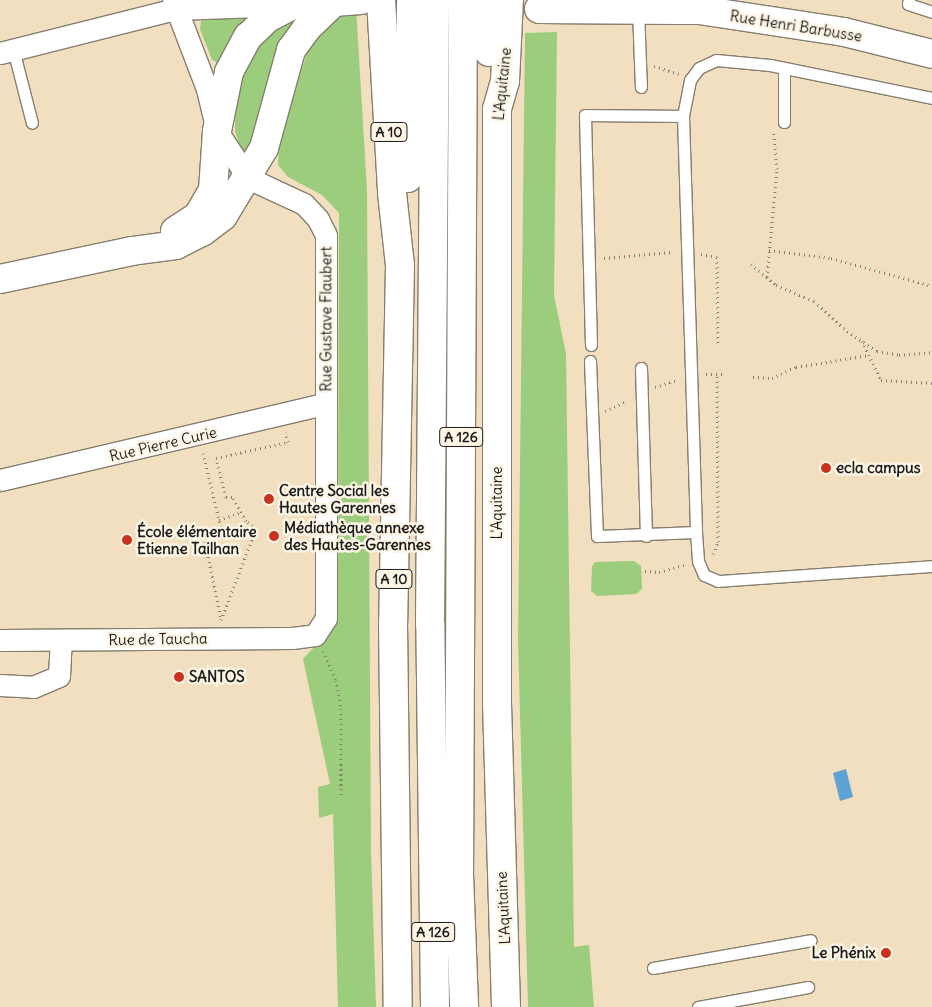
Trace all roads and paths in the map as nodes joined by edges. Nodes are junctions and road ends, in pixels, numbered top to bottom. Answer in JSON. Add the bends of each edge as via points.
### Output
{"nodes":[{"id":1,"x":361,"y":0,"type":"edge"},
{"id":2,"x":382,"y":0,"type":"edge"},
{"id":3,"x":411,"y":0,"type":"edge"},
{"id":4,"x":435,"y":0,"type":"edge"},
{"id":5,"x":464,"y":0,"type":"edge"},
{"id":6,"x":488,"y":0,"type":"edge"},
{"id":7,"x":509,"y":0,"type":"edge"},
{"id":8,"x":909,"y":0,"type":"edge"},
{"id":9,"x":334,"y":2,"type":"junction"},
{"id":10,"x":174,"y":4,"type":"edge"},
{"id":11,"x":292,"y":5,"type":"junction"},
{"id":12,"x":539,"y":8,"type":"dead end"},
{"id":13,"x":638,"y":10,"type":"junction"},
{"id":14,"x":932,"y":12,"type":"edge"},
{"id":15,"x":6,"y":51,"type":"edge"},
{"id":16,"x":932,"y":54,"type":"edge"},
{"id":17,"x":640,"y":65,"type":"junction"},
{"id":18,"x":784,"y":69,"type":"junction"},
{"id":19,"x":690,"y":80,"type":"junction"},
{"id":20,"x":641,"y":87,"type":"dead end"},
{"id":21,"x":932,"y":98,"type":"edge"},
{"id":22,"x":497,"y":109,"type":"junction"},
{"id":23,"x":683,"y":116,"type":"junction"},
{"id":24,"x":32,"y":122,"type":"dead end"},
{"id":25,"x":784,"y":122,"type":"dead end"},
{"id":26,"x":217,"y":131,"type":"junction"},
{"id":27,"x":774,"y":132,"type":"dead end"},
{"id":28,"x":248,"y":178,"type":"junction"},
{"id":29,"x":769,"y":250,"type":"junction"},
{"id":30,"x":132,"y":251,"type":"junction"},
{"id":31,"x":751,"y":264,"type":"dead end"},
{"id":32,"x":400,"y":265,"type":"junction"},
{"id":33,"x":767,"y":277,"type":"junction"},
{"id":34,"x":0,"y":279,"type":"edge"},
{"id":35,"x":932,"y":286,"type":"edge"},
{"id":36,"x":862,"y":341,"type":"junction"},
{"id":37,"x":591,"y":345,"type":"dead end"},
{"id":38,"x":932,"y":352,"type":"edge"},
{"id":39,"x":869,"y":355,"type":"junction"},
{"id":40,"x":590,"y":361,"type":"dead end"},
{"id":41,"x":641,"y":368,"type":"dead end"},
{"id":42,"x":753,"y":377,"type":"dead end"},
{"id":43,"x":932,"y":383,"type":"edge"},
{"id":44,"x":325,"y":404,"type":"junction"},
{"id":45,"x":281,"y":417,"type":"junction"},
{"id":46,"x":198,"y":436,"type":"junction"},
{"id":47,"x":0,"y":480,"type":"edge"},
{"id":48,"x":241,"y":512,"type":"junction"},
{"id":49,"x":219,"y":520,"type":"junction"},
{"id":50,"x":696,"y":532,"type":"junction"},
{"id":51,"x":646,"y":536,"type":"junction"},
{"id":52,"x":932,"y":566,"type":"edge"},
{"id":53,"x":220,"y":629,"type":"junction"},
{"id":54,"x":315,"y":635,"type":"junction"},
{"id":55,"x":0,"y":640,"type":"edge"},
{"id":56,"x":61,"y":640,"type":"junction"},
{"id":57,"x":0,"y":685,"type":"edge"},
{"id":58,"x":341,"y":798,"type":"dead end"},
{"id":59,"x":811,"y":940,"type":"dead end"},
{"id":60,"x":653,"y":968,"type":"dead end"},
{"id":61,"x":808,"y":987,"type":"dead end"},
{"id":62,"x":398,"y":1007,"type":"edge"},
{"id":63,"x":435,"y":1007,"type":"edge"},
{"id":64,"x":464,"y":1007,"type":"edge"},
{"id":65,"x":506,"y":1007,"type":"edge"},
{"id":66,"x":698,"y":1007,"type":"edge"}],
"edges":[{"from":1,"to":9,"type":"main road"},
{"from":2,"to":32,"type":"main road","number":"A 10","via":[[392,193]]},
{"from":3,"to":32,"type":"main road","via":[[408,203]]},
{"from":4,"to":63,"type":"main road","number":"A 126","via":[[430,614]]},
{"from":5,"to":64,"type":"main road","number":"A 126","via":[[459,874]]},
{"from":6,"to":22,"type":"main road","via":[[488,81]]},
{"from":7,"to":22,"type":"main road","name":"L'Aquitaine","via":[[504,81]]},
{"from":8,"to":14,"type":"lane","via":[[908,4]]},
{"from":9,"to":11,"type":"main road"},
{"from":9,"to":28,"type":"main road","via":[[306,29],[291,50],[264,148]]},
{"from":10,"to":11,"type":"street"},
{"from":10,"to":15,"type":"street"},
{"from":10,"to":26,"type":"street","via":[[207,89]]},
{"from":11,"to":26,"type":"main road","via":[[268,18],[248,37],[229,72]]},
{"from":12,"to":13,"type":"main road","name":"Rue Henri Barbusse"},
{"from":13,"to":16,"type":"main road","name":"Rue Henri Barbusse","via":[[699,10],[844,32]]},
{"from":13,"to":17,"type":"lane"},
{"from":15,"to":24,"type":"lane"},
{"from":17,"to":19,"type":"path","via":[[668,69]]},
{"from":17,"to":20,"type":"lane"},
{"from":18,"to":19,"type":"lane","via":[[716,60],[699,68]]},
{"from":18,"to":21,"type":"lane"},
{"from":18,"to":25,"type":"lane"},
{"from":19,"to":23,"type":"lane"},
{"from":22,"to":65,"type":"main road","name":"L'Aquitaine","via":[[497,702]]},
{"from":23,"to":37,"type":"lane","via":[[585,115]]},
{"from":23,"to":50,"type":"lane"},
{"from":26,"to":28,"type":"street"},
{"from":26,"to":30,"type":"main road","via":[[213,190],[198,216],[167,236]]},
{"from":27,"to":29,"type":"path","via":[[776,169]]},
{"from":28,"to":30,"type":"main road","via":[[223,216],[202,232],[176,245]]},
{"from":28,"to":44,"type":"street","name":"Rue Gustave Flaubert","via":[[304,204],[318,219],[326,235]]},
{"from":29,"to":33,"type":"path"},
{"from":29,"to":35,"type":"path","via":[[831,258]]},
{"from":30,"to":34,"type":"main road"},
{"from":31,"to":33,"type":"path"},
{"from":32,"to":62,"type":"main road","number":"A 10","via":[[393,622]]},
{"from":33,"to":36,"type":"path","via":[[776,285],[814,301]]},
{"from":36,"to":38,"type":"path","via":[[876,351],[900,355]]},
{"from":36,"to":39,"type":"path"},
{"from":39,"to":42,"type":"path","via":[[796,366],[772,378]]},
{"from":39,"to":43,"type":"path","via":[[881,380]]},
{"from":40,"to":51,"type":"lane","via":[[597,536]]},
{"from":41,"to":51,"type":"lane"},
{"from":44,"to":45,"type":"street","name":"Rue Pierre Curie"},
{"from":44,"to":54,"type":"street","name":"Rue Gustave Flaubert","via":[[326,618]]},
{"from":45,"to":46,"type":"street","name":"Rue Pierre Curie"},
{"from":45,"to":48,"type":"path","via":[[288,442],[216,458],[226,497],[232,497]]},
{"from":46,"to":47,"type":"street","name":"Rue Pierre Curie"},
{"from":46,"to":49,"type":"path"},
{"from":48,"to":49,"type":"path"},
{"from":48,"to":53,"type":"path","via":[[256,529]]},
{"from":49,"to":53,"type":"path","via":[[221,528],[203,532]]},
{"from":50,"to":51,"type":"lane"},
{"from":50,"to":52,"type":"lane","via":[[698,561],[704,574],[718,582]]},
{"from":53,"to":54,"type":"street","name":"Rue de Taucha","via":[[292,638]]},
{"from":53,"to":56,"type":"street","name":"Rue de Taucha"},
{"from":54,"to":58,"type":"path","via":[[336,680]]},
{"from":55,"to":56,"type":"street","name":"Rue de Taucha"},
{"from":56,"to":57,"type":"street","via":[[59,676],[33,687]]},
{"from":59,"to":60,"type":"lane"},
{"from":61,"to":66,"type":"lane"}]}
